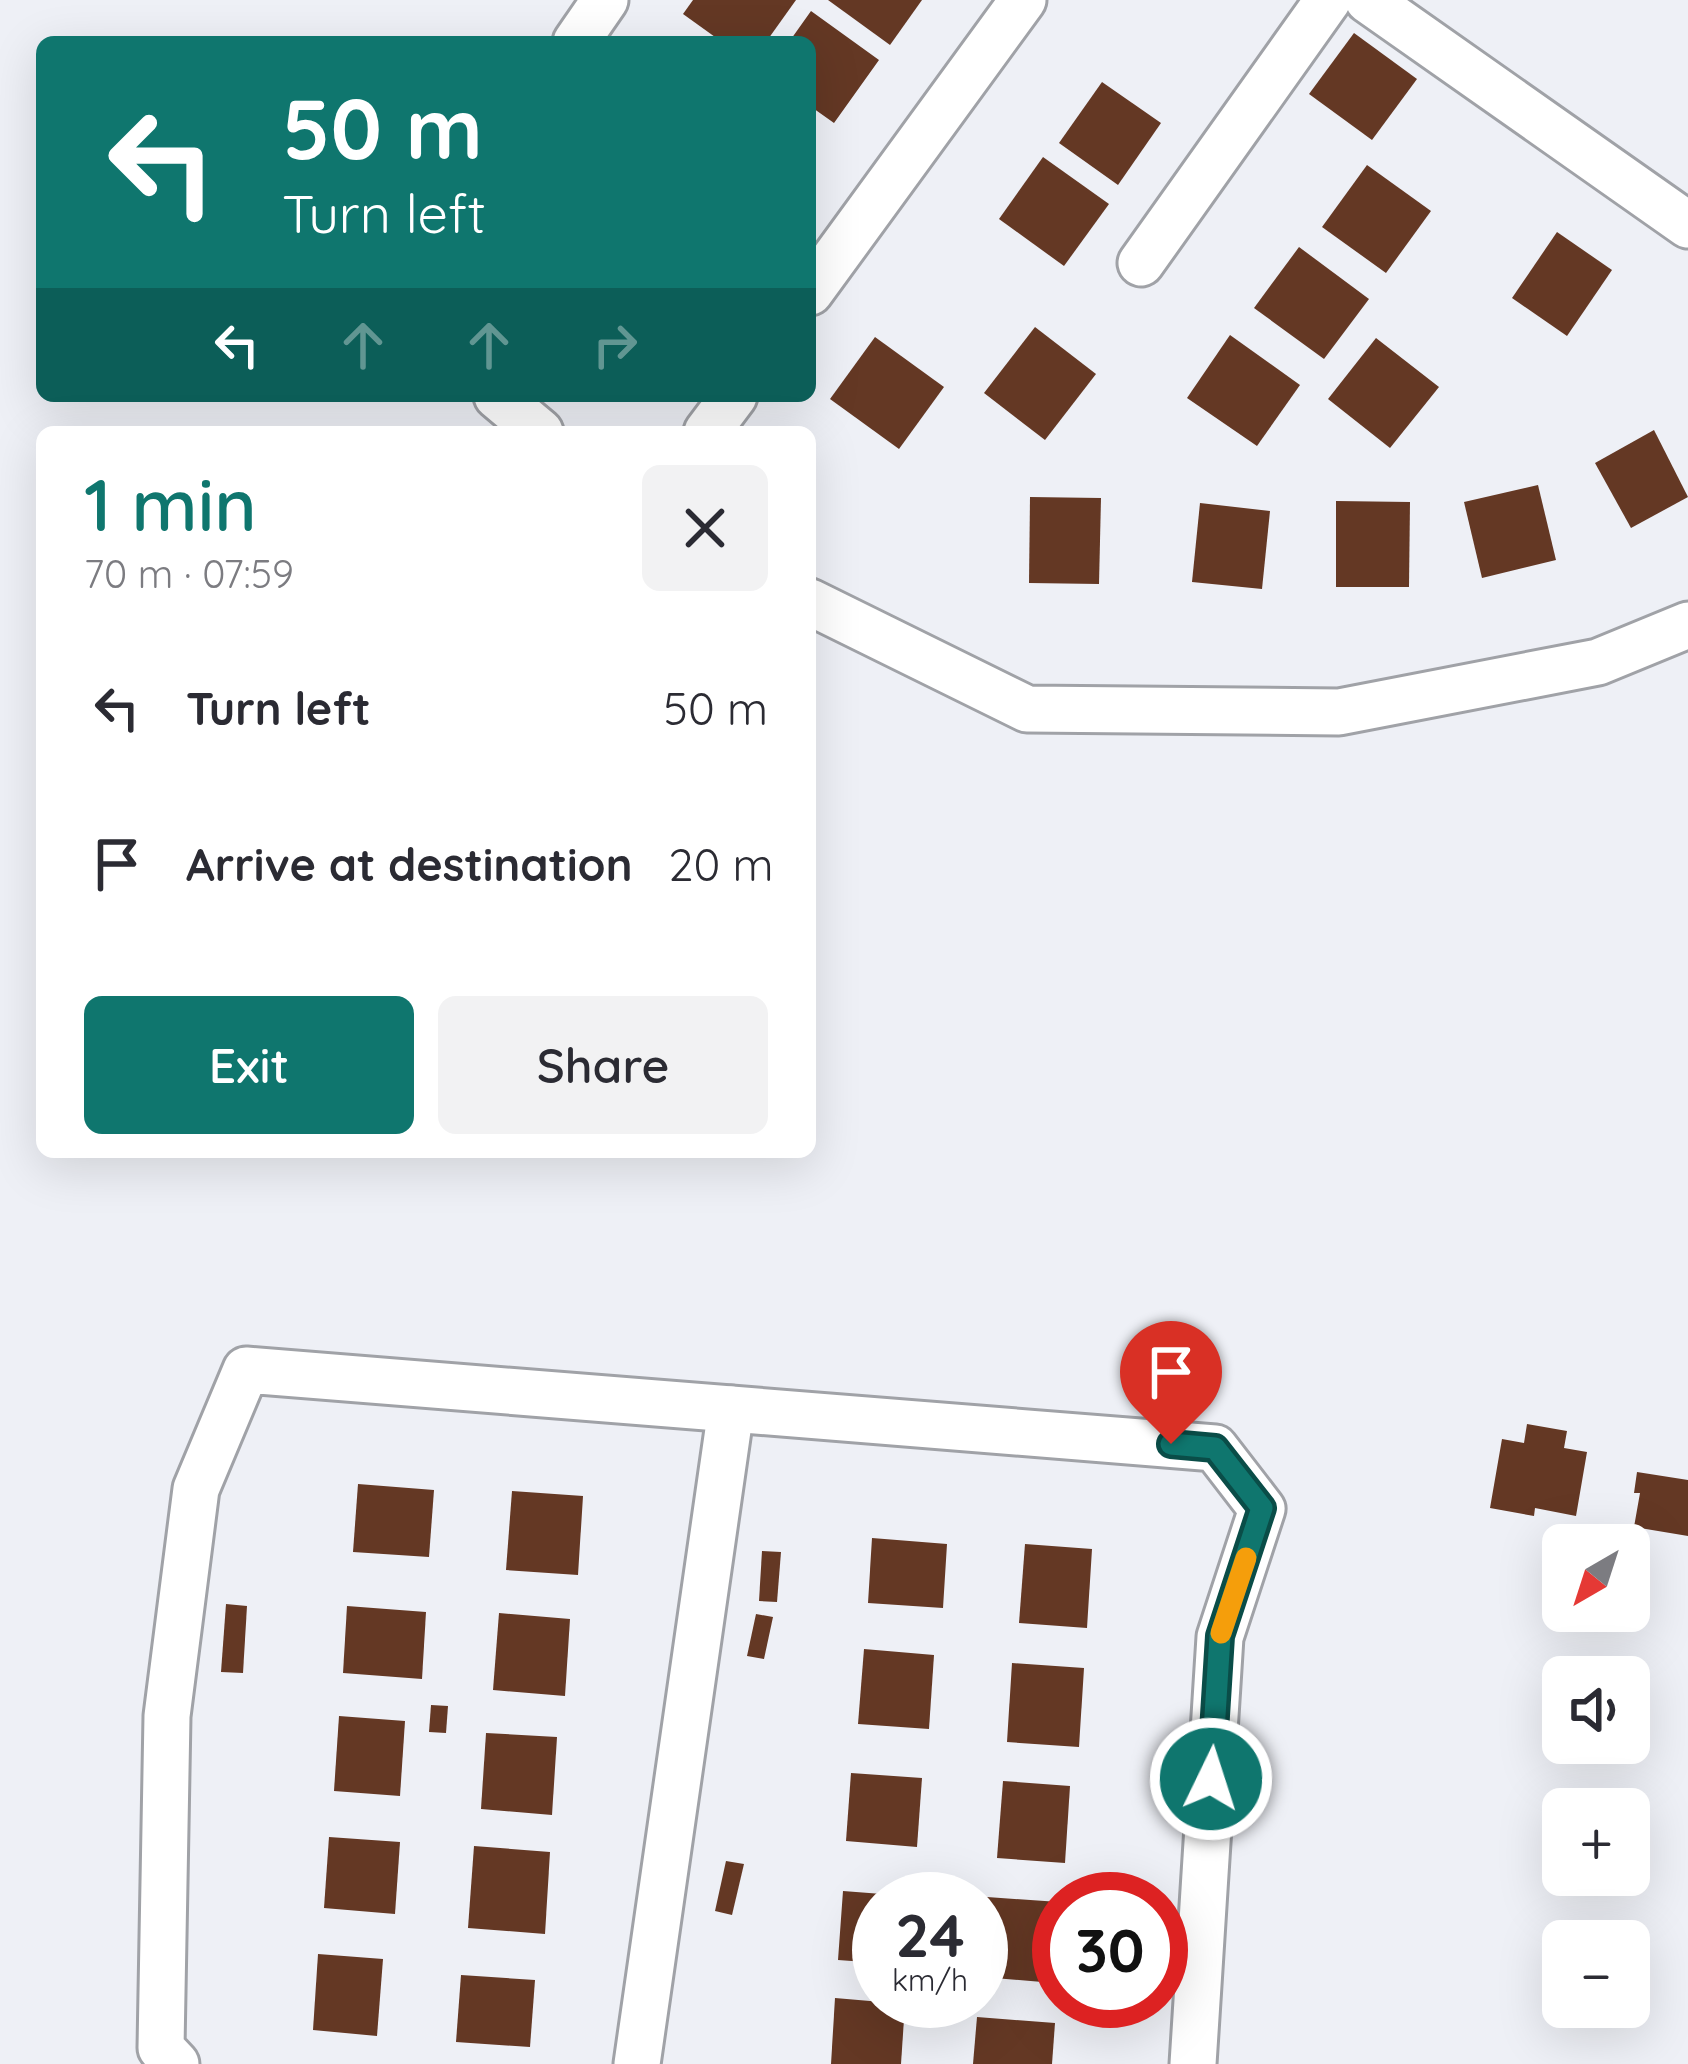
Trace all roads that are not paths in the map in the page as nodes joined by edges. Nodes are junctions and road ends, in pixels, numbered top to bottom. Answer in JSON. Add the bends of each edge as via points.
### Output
{"nodes":[{"id":1,"x":605,"y":0,"type":"edge"},
{"id":2,"x":1023,"y":0,"type":"edge"},
{"id":3,"x":1328,"y":0,"type":"edge"},
{"id":4,"x":1367,"y":0,"type":"edge"},
{"id":5,"x":580,"y":36,"type":"edge"},
{"id":6,"x":1688,"y":225,"type":"edge"},
{"id":7,"x":1141,"y":263,"type":"dead end"},
{"id":8,"x":816,"y":284,"type":"edge"},
{"id":9,"x":504,"y":402,"type":"edge"},
{"id":10,"x":533,"y":426,"type":"edge"},
{"id":11,"x":816,"y":605,"type":"edge"},
{"id":12,"x":1688,"y":626,"type":"edge"},
{"id":13,"x":731,"y":1408,"type":"junction"},
{"id":14,"x":176,"y":2064,"type":"edge"},
{"id":15,"x":637,"y":2064,"type":"edge"},
{"id":16,"x":1193,"y":2064,"type":"edge"}],
"edges":[{"from":1,"to":5,"type":"street"},
{"from":2,"to":8,"type":"street"},
{"from":3,"to":7,"type":"street"},
{"from":4,"to":6,"type":"street"},
{"from":9,"to":10,"type":"street"},
{"from":11,"to":12,"type":"street","via":[[1028,709],[1339,712],[1598,662]]},
{"from":13,"to":14,"type":"street","via":[[245,1370],[196,1490],[167,1716],[161,2048]]},
{"from":13,"to":15,"type":"street"},
{"from":13,"to":16,"type":"street","via":[[1215,1448],[1262,1508],[1220,1636]]}]}
